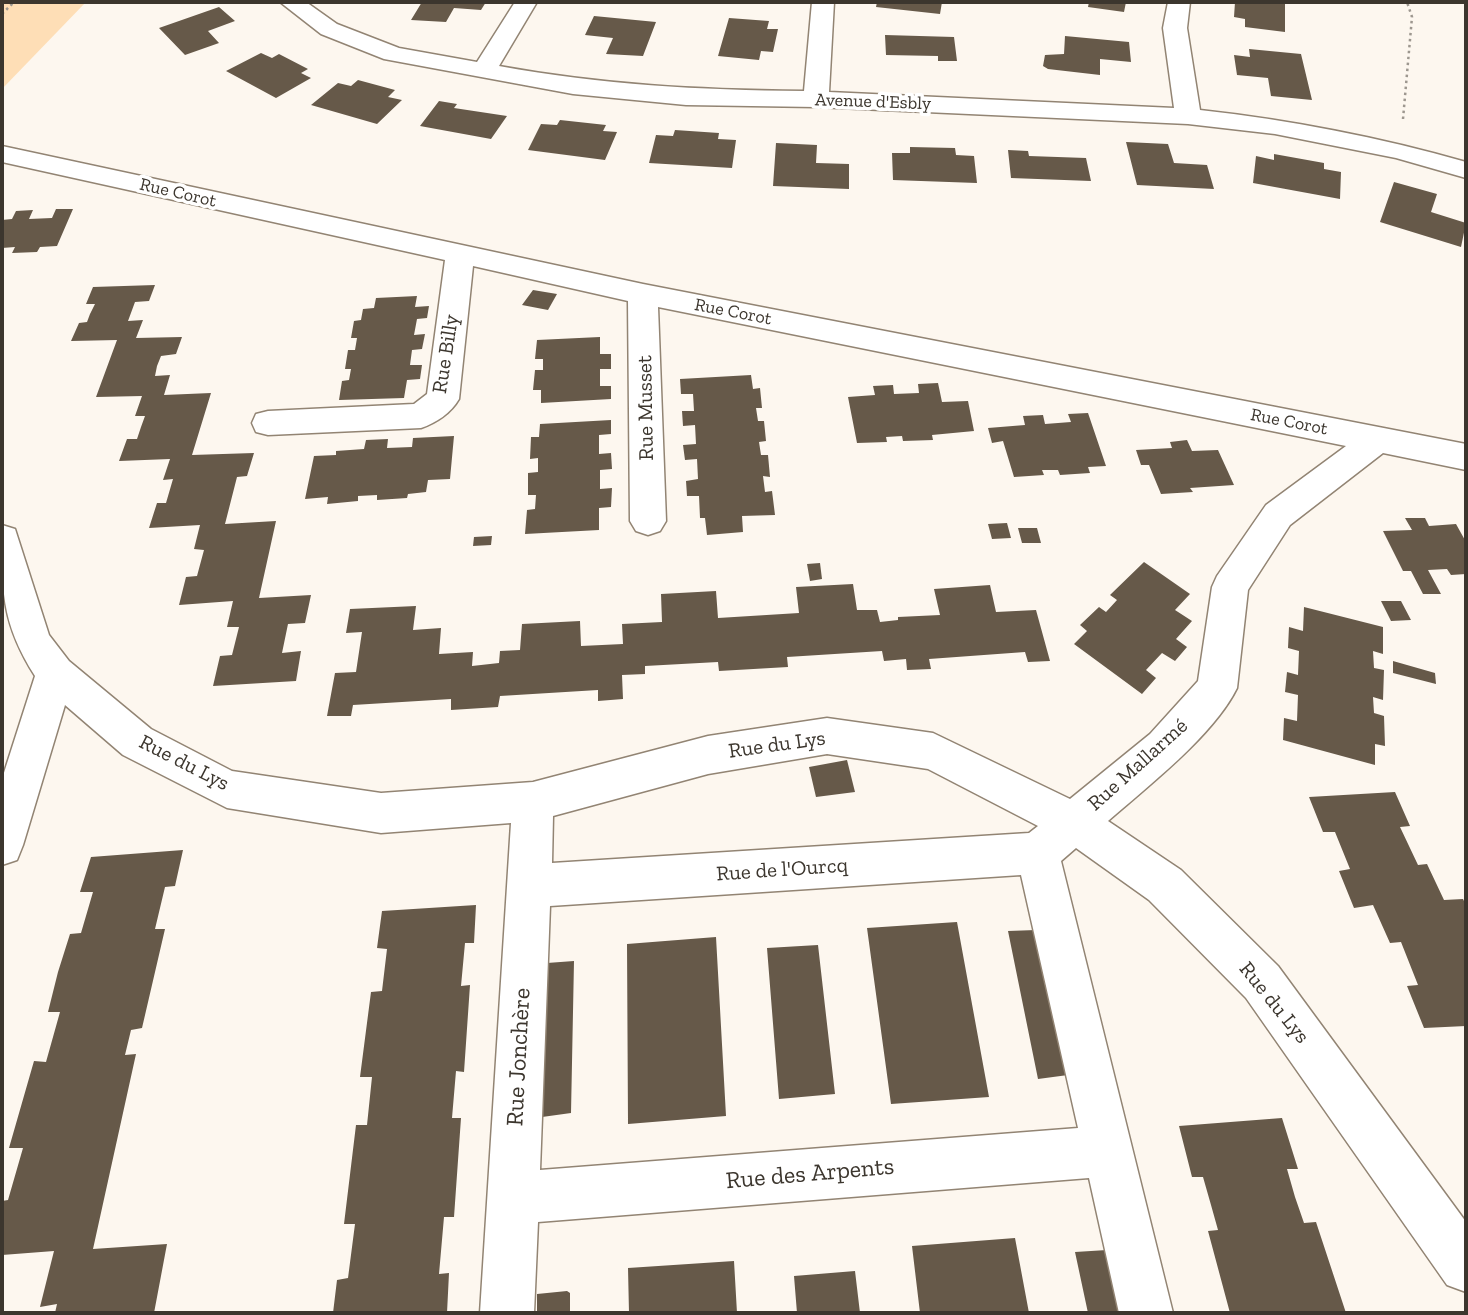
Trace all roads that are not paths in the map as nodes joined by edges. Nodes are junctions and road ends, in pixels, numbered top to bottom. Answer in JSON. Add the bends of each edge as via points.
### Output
{"nodes":[{"id":1,"x":292,"y":2,"type":"edge"},
{"id":2,"x":526,"y":2,"type":"edge"},
{"id":3,"x":823,"y":2,"type":"edge"},
{"id":4,"x":1178,"y":2,"type":"edge"},
{"id":5,"x":484,"y":72,"type":"junction"},
{"id":6,"x":816,"y":99,"type":"junction"},
{"id":7,"x":1188,"y":116,"type":"junction"},
{"id":8,"x":2,"y":154,"type":"edge"},
{"id":9,"x":1466,"y":170,"type":"edge"},
{"id":10,"x":460,"y":256,"type":"junction"},
{"id":11,"x":643,"y":294,"type":"junction"},
{"id":12,"x":268,"y":423,"type":"dead end"},
{"id":13,"x":1377,"y":440,"type":"junction"},
{"id":14,"x":1466,"y":457,"type":"edge"},
{"id":15,"x":648,"y":521,"type":"dead end"},
{"id":16,"x":2,"y":539,"type":"edge"},
{"id":17,"x":55,"y":673,"type":"junction"},
{"id":18,"x":533,"y":802,"type":"junction"},
{"id":19,"x":1073,"y":822,"type":"junction"},
{"id":20,"x":2,"y":845,"type":"edge"},
{"id":21,"x":1038,"y":853,"type":"junction"},
{"id":22,"x":527,"y":886,"type":"junction"},
{"id":23,"x":1107,"y":1151,"type":"junction"},
{"id":24,"x":512,"y":1198,"type":"junction"},
{"id":25,"x":1466,"y":1266,"type":"edge"},
{"id":26,"x":507,"y":1313,"type":"edge"},
{"id":27,"x":1146,"y":1313,"type":"edge"}],
"edges":[{"from":1,"to":5,"type":"street","name":"Avenue d'Esbly","via":[[329,29],[393,54]]},
{"from":2,"to":5,"type":"street"},
{"from":3,"to":6,"type":"street"},
{"from":4,"to":7,"type":"street","via":[[1175,28]]},
{"from":5,"to":6,"type":"street","name":"Avenue d'Esbly","via":[[573,87],[686,97]]},
{"from":6,"to":7,"type":"street","name":"Avenue d'Esbly"},
{"from":7,"to":9,"type":"street","name":"Avenue d'Esbly","via":[[1275,126],[1400,151]]},
{"from":8,"to":10,"type":"street","name":"Rue Corot"},
{"from":10,"to":11,"type":"street","name":"Rue Corot"},
{"from":10,"to":12,"type":"street","name":"Rue Billy","via":[[443,399],[421,416]]},
{"from":11,"to":13,"type":"street","name":"Rue Corot"},
{"from":11,"to":15,"type":"street","name":"Rue Musset"},
{"from":13,"to":14,"type":"street","name":"Rue Corot"},
{"from":13,"to":19,"type":"street","name":"Rue Mallarmé","via":[[1278,515],[1230,587],[1217,688],[1164,747]]},
{"from":16,"to":17,"type":"street","name":"Rue du Lys","via":[[33,643]]},
{"from":17,"to":18,"type":"street","name":"Rue du Lys","via":[[137,742],[227,789],[381,813]]},
{"from":17,"to":20,"type":"street"},
{"from":18,"to":19,"type":"street","name":"Rue du Lys","via":[[708,755],[827,736],[933,751]]},
{"from":18,"to":22,"type":"street","name":"Rue Jonchère"},
{"from":19,"to":21,"type":"street","name":"Rue Mallarmé"},
{"from":19,"to":25,"type":"street","name":"Rue du Lys","via":[[1165,885],[1262,982]]},
{"from":21,"to":22,"type":"street","name":"Rue de l'Ourcq"},
{"from":21,"to":23,"type":"street"},
{"from":22,"to":24,"type":"street","name":"Rue Jonchère"},
{"from":23,"to":24,"type":"street","name":"Rue des Arpents"},
{"from":23,"to":27,"type":"street"},
{"from":24,"to":26,"type":"street","name":"Rue Jonchère"}]}
